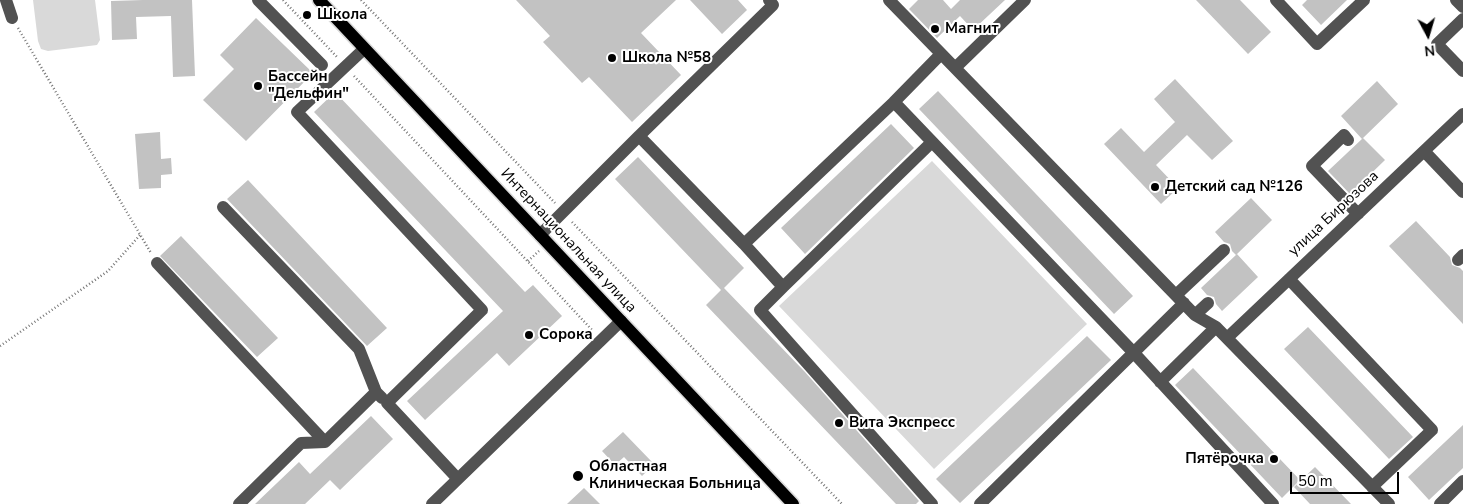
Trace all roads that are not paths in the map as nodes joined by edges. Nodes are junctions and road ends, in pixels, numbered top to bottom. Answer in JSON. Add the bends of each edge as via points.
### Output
{"nodes":[{"id":1,"x":6,"y":0,"type":"edge"},
{"id":2,"x":257,"y":0,"type":"edge"},
{"id":3,"x":319,"y":0,"type":"edge"},
{"id":4,"x":769,"y":0,"type":"edge"},
{"id":5,"x":1025,"y":0,"type":"edge"},
{"id":6,"x":1276,"y":0,"type":"edge"},
{"id":7,"x":1364,"y":0,"type":"edge"},
{"id":8,"x":1456,"y":0,"type":"edge"},
{"id":9,"x":892,"y":1,"type":"edge"},
{"id":10,"x":1463,"y":7,"type":"edge"},
{"id":11,"x":256,"y":13,"type":"dead end"},
{"id":12,"x":12,"y":18,"type":"road end"},
{"id":13,"x":1463,"y":19,"type":"edge"},
{"id":14,"x":364,"y":48,"type":"junction"},
{"id":15,"x":942,"y":54,"type":"junction"},
{"id":16,"x":322,"y":65,"type":"dead end"},
{"id":17,"x":955,"y":68,"type":"junction"},
{"id":18,"x":1463,"y":71,"type":"edge"},
{"id":19,"x":894,"y":102,"type":"junction"},
{"id":20,"x":1463,"y":114,"type":"edge"},
{"id":21,"x":1344,"y":135,"type":"dead end"},
{"id":22,"x":639,"y":136,"type":"junction"},
{"id":23,"x":932,"y":142,"type":"junction"},
{"id":24,"x":1424,"y":151,"type":"junction"},
{"id":25,"x":1463,"y":192,"type":"edge"},
{"id":26,"x":223,"y":207,"type":"dead end"},
{"id":27,"x":1358,"y":214,"type":"junction"},
{"id":28,"x":540,"y":235,"type":"junction"},
{"id":29,"x":744,"y":244,"type":"junction"},
{"id":30,"x":1224,"y":250,"type":"dead end"},
{"id":31,"x":157,"y":263,"type":"road end"},
{"id":32,"x":1289,"y":279,"type":"junction"},
{"id":33,"x":783,"y":287,"type":"junction"},
{"id":34,"x":1180,"y":299,"type":"junction"},
{"id":35,"x":1208,"y":303,"type":"dead end"},
{"id":36,"x":1195,"y":315,"type":"junction"},
{"id":37,"x":621,"y":320,"type":"junction"},
{"id":38,"x":1216,"y":327,"type":"junction"},
{"id":39,"x":1226,"y":338,"type":"junction"},
{"id":40,"x":1134,"y":353,"type":"junction"},
{"id":41,"x":1160,"y":382,"type":"junction"},
{"id":42,"x":376,"y":392,"type":"junction"},
{"id":43,"x":387,"y":403,"type":"junction"},
{"id":44,"x":325,"y":442,"type":"junction"},
{"id":45,"x":458,"y":478,"type":"junction"},
{"id":46,"x":1463,"y":481,"type":"edge"},
{"id":47,"x":1372,"y":487,"type":"junction"},
{"id":48,"x":239,"y":504,"type":"edge"},
{"id":49,"x":432,"y":504,"type":"edge"},
{"id":50,"x":793,"y":504,"type":"edge"},
{"id":51,"x":932,"y":504,"type":"edge"},
{"id":52,"x":980,"y":504,"type":"edge"},
{"id":53,"x":1273,"y":504,"type":"edge"},
{"id":54,"x":1389,"y":504,"type":"edge"},
{"id":55,"x":1440,"y":504,"type":"edge"}],
"edges":[{"from":1,"to":12,"type":"street"},
{"from":2,"to":11,"type":"street"},
{"from":2,"to":16,"type":"street"},
{"from":3,"to":14,"type":"main road","name":"Интернациональная улица"},
{"from":4,"to":22,"type":"street","via":[[773,5]]},
{"from":5,"to":17,"type":"street"},
{"from":6,"to":7,"type":"street","via":[[1317,44]]},
{"from":8,"to":10,"type":"street"},
{"from":9,"to":15,"type":"street"},
{"from":13,"to":18,"type":"street","via":[[1437,44]]},
{"from":14,"to":28,"type":"main road","name":"Интернациональная улица"},
{"from":14,"to":43,"type":"street","via":[[297,112],[482,310]]},
{"from":15,"to":17,"type":"street"},
{"from":15,"to":19,"type":"street"},
{"from":17,"to":34,"type":"street"},
{"from":19,"to":23,"type":"street"},
{"from":19,"to":29,"type":"street"},
{"from":20,"to":24,"type":"street","name":"улица Бирюзова"},
{"from":21,"to":27,"type":"street","via":[[1312,166]]},
{"from":22,"to":28,"type":"street"},
{"from":22,"to":29,"type":"street"},
{"from":23,"to":33,"type":"street"},
{"from":23,"to":40,"type":"street"},
{"from":24,"to":25,"type":"street"},
{"from":24,"to":27,"type":"street","name":"улица Бирюзова"},
{"from":26,"to":42,"type":"street","via":[[359,350]]},
{"from":27,"to":32,"type":"street","name":"улица Бирюзова"},
{"from":28,"to":37,"type":"main road","name":"Интернациональная улица"},
{"from":29,"to":33,"type":"street"},
{"from":30,"to":34,"type":"street"},
{"from":31,"to":44,"type":"street"},
{"from":32,"to":39,"type":"street","name":"улица Бирюзова"},
{"from":32,"to":47,"type":"street","via":[[1432,430]]},
{"from":33,"to":51,"type":"street","via":[[760,310]]},
{"from":34,"to":36,"type":"street"},
{"from":34,"to":40,"type":"street"},
{"from":35,"to":36,"type":"street"},
{"from":36,"to":38,"type":"street"},
{"from":37,"to":45,"type":"street"},
{"from":37,"to":50,"type":"main road","name":"Интернациональная улица"},
{"from":38,"to":39,"type":"street"},
{"from":38,"to":41,"type":"street"},
{"from":39,"to":47,"type":"street"},
{"from":40,"to":41,"type":"street"},
{"from":40,"to":52,"type":"street"},
{"from":41,"to":53,"type":"street"},
{"from":42,"to":43,"type":"street"},
{"from":42,"to":44,"type":"street"},
{"from":43,"to":45,"type":"street"},
{"from":44,"to":48,"type":"street","via":[[301,443]]},
{"from":45,"to":49,"type":"street"},
{"from":46,"to":55,"type":"street"},
{"from":47,"to":54,"type":"street"}]}
